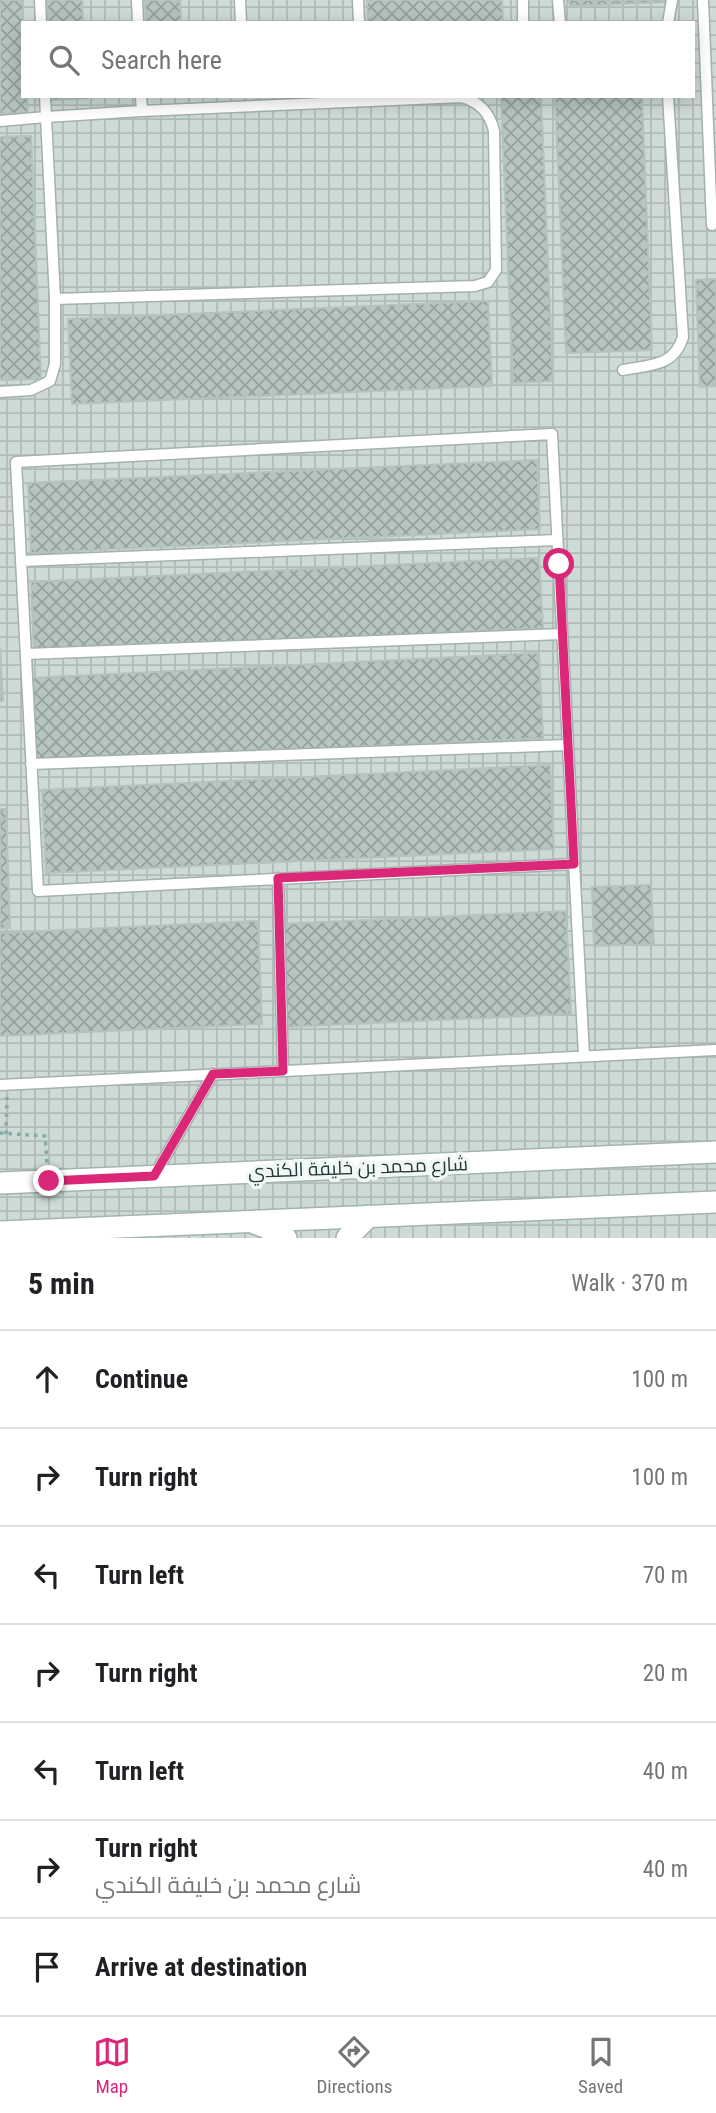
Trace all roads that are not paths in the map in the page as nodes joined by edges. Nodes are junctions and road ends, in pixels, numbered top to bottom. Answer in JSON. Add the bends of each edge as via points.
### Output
{"nodes":[{"id":1,"x":40,"y":0,"type":"edge"},
{"id":2,"x":137,"y":0,"type":"edge"},
{"id":3,"x":240,"y":0,"type":"edge"},
{"id":4,"x":358,"y":0,"type":"edge"},
{"id":5,"x":523,"y":0,"type":"edge"},
{"id":6,"x":558,"y":0,"type":"edge"},
{"id":7,"x":672,"y":0,"type":"edge"},
{"id":8,"x":703,"y":0,"type":"edge"},
{"id":9,"x":41,"y":21,"type":"edge"},
{"id":10,"x":138,"y":21,"type":"edge"},
{"id":11,"x":241,"y":21,"type":"edge"},
{"id":12,"x":359,"y":21,"type":"edge"},
{"id":13,"x":523,"y":21,"type":"edge"},
{"id":14,"x":559,"y":21,"type":"edge"},
{"id":15,"x":667,"y":21,"type":"edge"},
{"id":16,"x":45,"y":98,"type":"edge"},
{"id":17,"x":141,"y":98,"type":"edge"},
{"id":18,"x":413,"y":98,"type":"edge"},
{"id":19,"x":464,"y":98,"type":"edge"},
{"id":20,"x":668,"y":98,"type":"edge"},
{"id":21,"x":364,"y":99,"type":"edge"},
{"id":22,"x":243,"y":101,"type":"edge"},
{"id":23,"x":142,"y":111,"type":"junction"},
{"id":24,"x":46,"y":117,"type":"junction"},
{"id":25,"x":0,"y":121,"type":"edge"},
{"id":26,"x":712,"y":225,"type":"dead end"},
{"id":27,"x":55,"y":299,"type":"junction"},
{"id":28,"x":623,"y":370,"type":"dead end"},
{"id":29,"x":0,"y":392,"type":"edge"},
{"id":30,"x":557,"y":540,"type":"junction"},
{"id":31,"x":21,"y":561,"type":"junction"},
{"id":32,"x":562,"y":634,"type":"junction"},
{"id":33,"x":26,"y":654,"type":"junction"},
{"id":34,"x":568,"y":745,"type":"junction"},
{"id":35,"x":31,"y":764,"type":"junction"},
{"id":36,"x":574,"y":864,"type":"junction"},
{"id":37,"x":278,"y":878,"type":"junction"},
{"id":38,"x":716,"y":1050,"type":"edge"},
{"id":39,"x":584,"y":1056,"type":"junction"},
{"id":40,"x":283,"y":1071,"type":"junction"},
{"id":41,"x":213,"y":1074,"type":"junction"},
{"id":42,"x":4,"y":1085,"type":"edge"},
{"id":43,"x":716,"y":1152,"type":"edge"},
{"id":44,"x":154,"y":1176,"type":"junction"},
{"id":45,"x":0,"y":1183,"type":"edge"},
{"id":46,"x":716,"y":1202,"type":"edge"},
{"id":47,"x":369,"y":1216,"type":"junction"},
{"id":48,"x":252,"y":1222,"type":"junction"},
{"id":49,"x":0,"y":1232,"type":"edge"},
{"id":50,"x":286,"y":1238,"type":"edge"},
{"id":51,"x":347,"y":1238,"type":"edge"}],
"edges":[{"from":1,"to":9,"type":"lane"},
{"from":2,"to":10,"type":"lane"},
{"from":3,"to":11,"type":"lane"},
{"from":4,"to":12,"type":"lane"},
{"from":5,"to":13,"type":"lane"},
{"from":6,"to":14,"type":"lane"},
{"from":7,"to":15,"type":"lane"},
{"from":8,"to":26,"type":"lane"},
{"from":16,"to":24,"type":"lane"},
{"from":17,"to":23,"type":"lane"},
{"from":18,"to":21,"type":"lane"},
{"from":19,"to":27,"type":"lane","via":[[480,105],[494,131],[496,270],[488,282]]},
{"from":20,"to":28,"type":"lane","via":[[683,337],[668,360]]},
{"from":21,"to":22,"type":"lane"},
{"from":22,"to":23,"type":"lane"},
{"from":23,"to":24,"type":"lane"},
{"from":24,"to":25,"type":"lane"},
{"from":24,"to":27,"type":"lane"},
{"from":27,"to":29,"type":"lane","via":[[55,364],[50,381],[31,390]]},
{"from":30,"to":31,"type":"lane"},
{"from":30,"to":31,"type":"lane","via":[[552,434],[16,462]]},
{"from":30,"to":32,"type":"lane"},
{"from":31,"to":33,"type":"lane"},
{"from":32,"to":33,"type":"lane"},
{"from":32,"to":34,"type":"lane"},
{"from":33,"to":35,"type":"lane"},
{"from":34,"to":35,"type":"lane"},
{"from":34,"to":36,"type":"lane"},
{"from":35,"to":37,"type":"lane","via":[[38,891]]},
{"from":36,"to":37,"type":"lane"},
{"from":36,"to":39,"type":"lane"},
{"from":37,"to":40,"type":"lane"},
{"from":38,"to":39,"type":"lane"},
{"from":39,"to":40,"type":"lane"},
{"from":40,"to":41,"type":"lane"},
{"from":41,"to":42,"type":"lane"},
{"from":41,"to":44,"type":"lane"},
{"from":43,"to":44,"type":"main road","name":"شارع محمد بن خليفة الكندي"},
{"from":44,"to":45,"type":"main road","name":"شارع محمد بن خليفة الكندي"},
{"from":46,"to":47,"type":"main road"},
{"from":47,"to":48,"type":"main road"},
{"from":47,"to":51,"type":"main road"},
{"from":48,"to":49,"type":"main road"},
{"from":48,"to":50,"type":"main road"}]}
